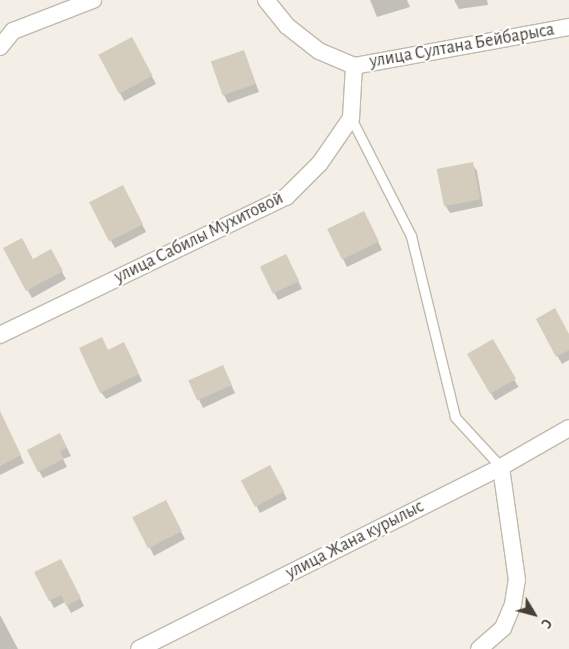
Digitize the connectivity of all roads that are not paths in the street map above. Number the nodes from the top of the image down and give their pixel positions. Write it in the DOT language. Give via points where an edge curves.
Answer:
graph roads {
  1 [pos="92,0"];
  2 [pos="266,0"];
  3 [pos="569,27"];
  4 [pos="0,47"];
  5 [pos="354,66"];
  6 [pos="351,118"];
  7 [pos="0,334"];
  8 [pos="569,428"];
  9 [pos="501,467"];
  10 [pos="139,649"];
  11 [pos="479,649"];
  1 -- 4 [label="street" via="13,32"];
  2 -- 5 [label="street" via="287,26 319,51"];
  3 -- 5 [label="street, улица Султана Бейбарыса"];
  5 -- 6 [label="street"];
  6 -- 7 [label="street, улица Сабилы Мухитовой" via="320,163 286,197"];
  6 -- 9 [label="lane" via="411,236 455,417"];
  8 -- 9 [label="street, улица Жана курылыс"];
  9 -- 10 [label="street, улица Жана курылыс"];
  9 -- 11 [label="street" via="516,580 513,604 503,628"];
}
